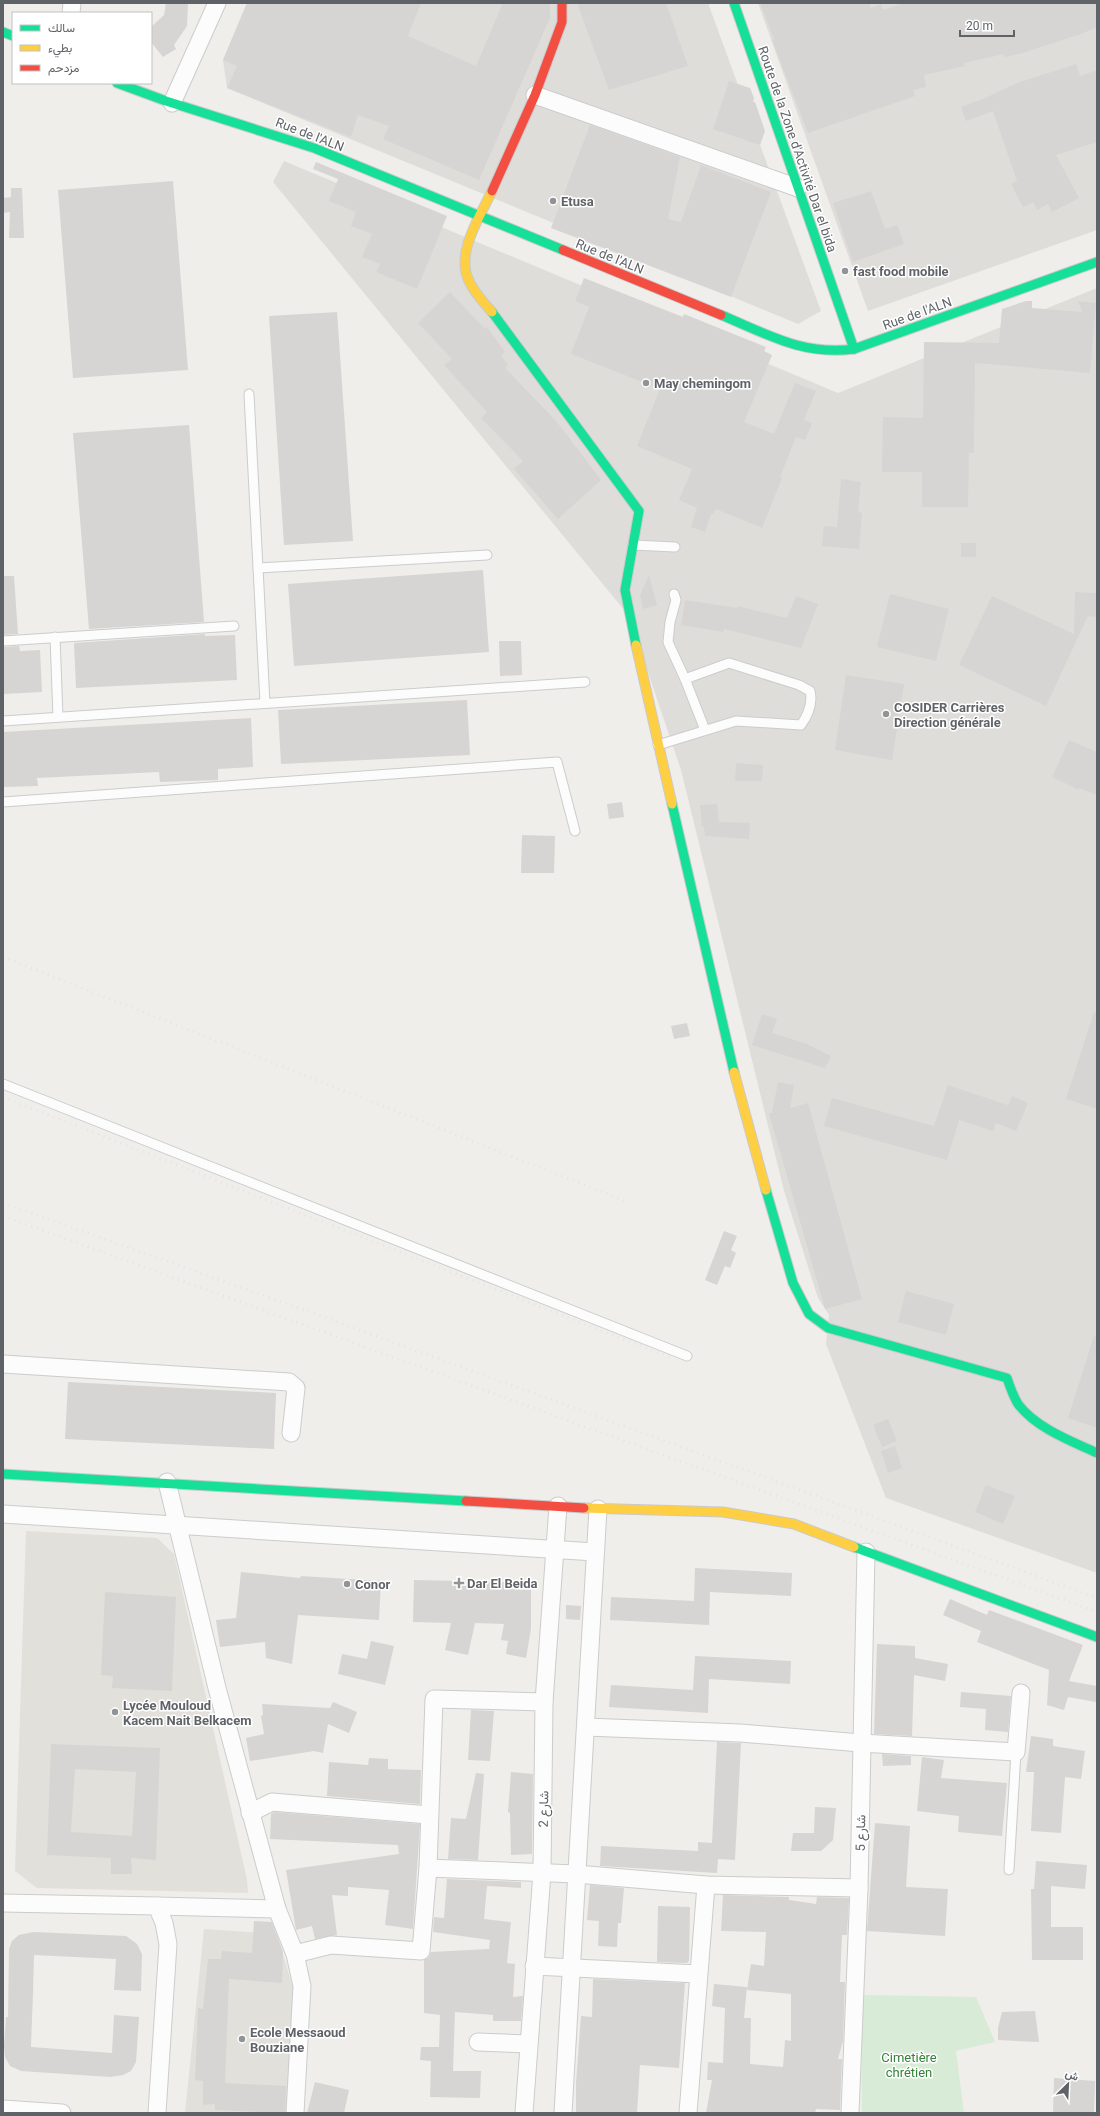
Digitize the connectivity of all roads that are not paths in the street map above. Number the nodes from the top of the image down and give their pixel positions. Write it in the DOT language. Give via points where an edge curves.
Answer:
graph roads {
  1 [pos="217,3"];
  2 [pos="562,3"];
  3 [pos="734,3"];
  4 [pos="120,84"];
  5 [pos="535,95"];
  6 [pos="172,103"];
  7 [pos="798,188"];
  8 [pos="481,217"];
  9 [pos="1097,262"];
  10 [pos="854,349"];
  11 [pos="249,394"];
  12 [pos="633,544"];
  13 [pos="675,547"];
  14 [pos="487,555"];
  15 [pos="258,568"];
  16 [pos="674,594"];
  17 [pos="234,626"];
  18 [pos="55,637"];
  19 [pos="3,641"];
  20 [pos="685,679"];
  21 [pos="585,682"];
  22 [pos="265,703"];
  23 [pos="58,717"];
  24 [pos="3,721"];
  25 [pos="705,730"];
  26 [pos="658,745"];
  27 [pos="3,802"];
  28 [pos="575,831"];
  29 [pos="3,1084"];
  30 [pos="687,1356"];
  31 [pos="3,1364"];
  32 [pos="291,1433"];
  33 [pos="1097,1453"];
  34 [pos="3,1474"];
  35 [pos="167,1482"];
  36 [pos="558,1506"];
  37 [pos="598,1509"];
  38 [pos="3,1514"];
  39 [pos="177,1526"];
  40 [pos="556,1550"];
  41 [pos="596,1552"];
  42 [pos="866,1552"];
  43 [pos="1097,1637"];
  44 [pos="1021,1693"];
  45 [pos="544,1702"];
  46 [pos="586,1727"];
  47 [pos="861,1743"];
  48 [pos="1016,1752"];
  49 [pos="250,1813"];
  50 [pos="429,1815"];
  51 [pos="428,1868"];
  52 [pos="1009,1870"];
  53 [pos="542,1874"];
  54 [pos="576,1874"];
  55 [pos="706,1885"];
  56 [pos="859,1888"];
  57 [pos="3,1903"];
  58 [pos="157,1906"];
  59 [pos="276,1909"];
  60 [pos="296,1954"];
  61 [pos="534,1966"];
  62 [pos="572,1969"];
  63 [pos="698,1974"];
  64 [pos="478,2042"];
  65 [pos="528,2044"];
  66 [pos="3,2109"];
  67 [pos="62,2113"];
  68 [pos="157,2113"];
  69 [pos="295,2113"];
  70 [pos="524,2113"];
  71 [pos="563,2113"];
  72 [pos="688,2113"];
  73 [pos="850,2113"];
  1 -- 6 [label="street"];
  2 -- 5 [label="street" via="562,22"];
  3 -- 7 [label="street, Route de la Zone d'Activité Dar el bida"];
  4 -- 6 [label="street, Rue de l'ALN"];
  5 -- 7 [label="street"];
  5 -- 8 [label="street"];
  6 -- 8 [label="street, Rue de l'ALN" via="293,140"];
  7 -- 10 [label="street, Route de la Zone d'Activité Dar el bida"];
  8 -- 10 [label="street, Rue de l'ALN" via="799,347 827,352"];
  8 -- 12 [label="street" via="467,246 464,264 469,282 639,511"];
  9 -- 10 [label="street, Rue de l'ALN"];
  11 -- 15 [label="lane"];
  12 -- 13 [label="lane"];
  12 -- 26 [label="street" via="625,590"];
  14 -- 15 [label="lane"];
  15 -- 22 [label="lane"];
  16 -- 20 [label="lane" via="676,600 668,642"];
  17 -- 18 [label="lane"];
  18 -- 19 [label="lane"];
  18 -- 23 [label="lane"];
  20 -- 25 [label="lane"];
  20 -- 25 [label="lane" via="729,663 799,685 810,691 810,707 801,725 736,721"];
  21 -- 22 [label="lane"];
  22 -- 23 [label="lane"];
  23 -- 24 [label="lane"];
  25 -- 26 [label="lane"];
  26 -- 33 [label="street" via="740,1097 793,1283 809,1314 828,1328 1006,1378 1021,1408 1040,1423"];
  27 -- 28 [label="lane" via="557,762"];
  29 -- 30 [label="lane"];
  31 -- 32 [label="street" via="289,1382 296,1388"];
  34 -- 35 [label="street"];
  35 -- 36 [label="street"];
  35 -- 39 [label="street"];
  36 -- 37 [label="street"];
  36 -- 40 [label="street, شارع 2"];
  37 -- 41 [label="street"];
  37 -- 42 [label="street" via="723,1512 794,1524"];
  38 -- 39 [label="street"];
  39 -- 40 [label="street"];
  39 -- 49 [label="street" via="216,1688"];
  40 -- 41 [label="street"];
  40 -- 45 [label="street, شارع 2"];
  41 -- 46 [label="street"];
  42 -- 43 [label="street"];
  42 -- 47 [label="street, شارع 5"];
  44 -- 48 [label="street"];
  45 -- 50 [label="street" via="434,1699"];
  45 -- 53 [label="street, شارع 2"];
  46 -- 47 [label="street" via="740,1733"];
  46 -- 54 [label="street"];
  47 -- 48 [label="street"];
  47 -- 56 [label="street, شارع 5"];
  48 -- 52 [label="lane"];
  49 -- 50 [label="street" via="272,1802"];
  49 -- 59 [label="street"];
  50 -- 51 [label="street"];
  51 -- 53 [label="street"];
  51 -- 60 [label="street" via="421,1951 331,1945"];
  53 -- 54 [label="street"];
  53 -- 61 [label="street, شارع 2"];
  54 -- 55 [label="street"];
  54 -- 62 [label="street"];
  55 -- 56 [label="street"];
  55 -- 63 [label="street"];
  56 -- 73 [label="street, شارع 5"];
  57 -- 58 [label="street"];
  58 -- 59 [label="street"];
  58 -- 68 [label="street" via="168,1944"];
  59 -- 60 [label="street"];
  60 -- 69 [label="street" via="302,1986"];
  61 -- 62 [label="street"];
  61 -- 65 [label="street, شارع 2"];
  62 -- 63 [label="street"];
  62 -- 71 [label="street"];
  63 -- 72 [label="street"];
  64 -- 65 [label="street"];
  65 -- 70 [label="street, شارع 2"];
  66 -- 67 [label="street"];
}
